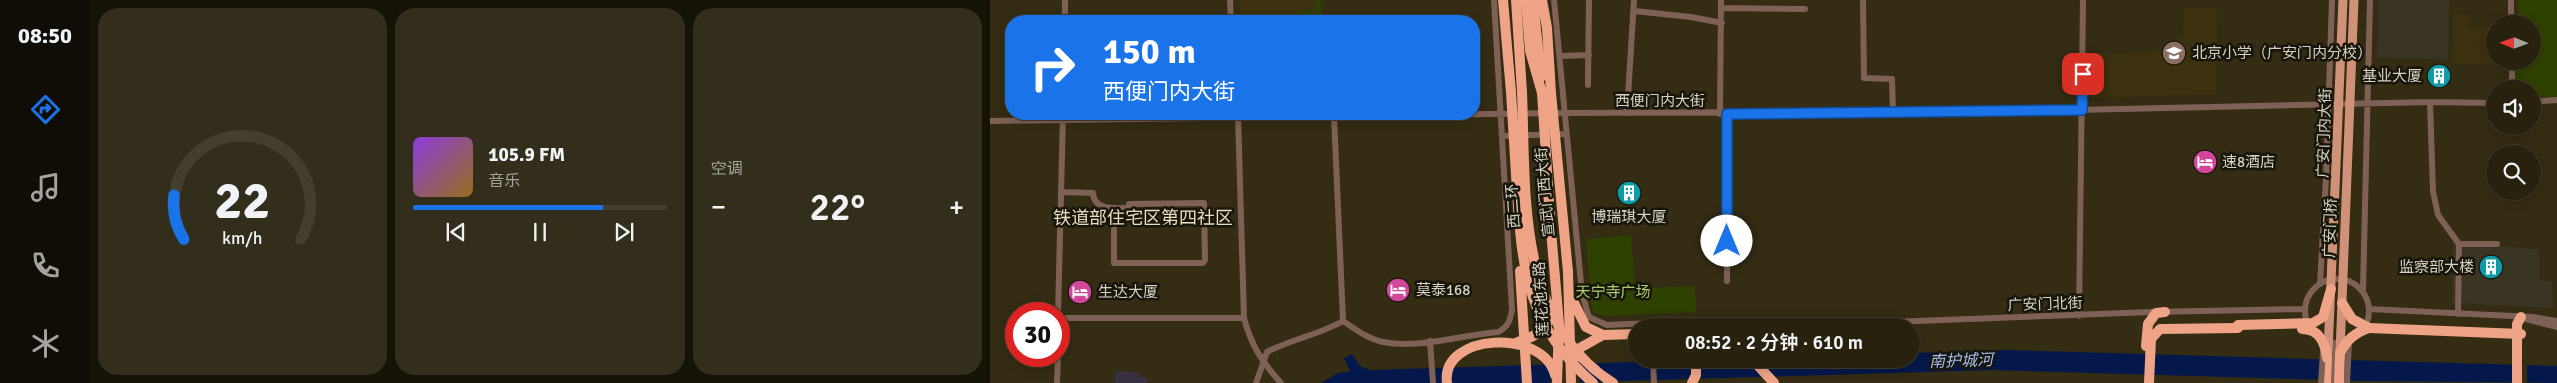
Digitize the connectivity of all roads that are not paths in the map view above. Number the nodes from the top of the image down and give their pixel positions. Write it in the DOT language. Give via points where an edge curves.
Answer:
graph roads {
  1 [pos="1065,0"];
  2 [pos="1230,0"];
  3 [pos="1494,0"];
  4 [pos="1503,0"];
  5 [pos="1516,0"];
  6 [pos="1526,0"];
  7 [pos="1533,0"];
  8 [pos="1542,0"];
  9 [pos="1554,0"];
  10 [pos="1589,0"];
  11 [pos="1634,0"];
  12 [pos="1721,0"];
  13 [pos="1863,0"];
  14 [pos="2083,0"];
  15 [pos="2332,0"];
  16 [pos="2343,0"];
  17 [pos="2354,0"];
  18 [pos="2370,0"];
  19 [pos="2511,0"];
  20 [pos="1721,8"];
  21 [pos="1805,9"];
  22 [pos="1634,12"];
  23 [pos="1065,15"];
  24 [pos="1231,15"];
  25 [pos="2511,15"];
  26 [pos="1722,23"];
  27 [pos="1589,55"];
  28 [pos="1560,56"];
  29 [pos="1588,85"];
  30 [pos="1542,93"];
  31 [pos="2557,100"];
  32 [pos="2541,101"];
  33 [pos="2430,102"];
  34 [pos="2486,103"];
  35 [pos="2327,104"];
  36 [pos="2367,104"];
  37 [pos="2082,110"];
  38 [pos="1893,112"];
  39 [pos="1564,113"];
  40 [pos="1627,113"];
  41 [pos="1480,114"];
  42 [pos="1501,114"];
  43 [pos="1724,114"];
  44 [pos="1027,120"];
  45 [pos="1064,120"];
  46 [pos="1238,120"];
  47 [pos="1334,120"];
  48 [pos="990,121"];
  49 [pos="1566,134"];
  50 [pos="1502,136"];
  51 [pos="2347,177"];
  52 [pos="1062,195"];
  53 [pos="1114,208"];
  54 [pos="1550,219"];
  55 [pos="2459,244"];
  56 [pos="2497,244"];
  57 [pos="1520,245"];
  58 [pos="1568,272"];
  59 [pos="1727,280"];
  60 [pos="2320,284"];
  61 [pos="2331,289"];
  62 [pos="2363,290"];
  63 [pos="1058,302"];
  64 [pos="2342,303"];
  65 [pos="2305,309"];
  66 [pos="2369,309"];
  67 [pos="2165,312"];
  68 [pos="2458,314"];
  69 [pos="2079,316"];
  70 [pos="1070,318"];
  71 [pos="1244,318"];
  72 [pos="2521,318"];
  73 [pos="1343,321"];
  74 [pos="1920,321"];
  75 [pos="2557,321"];
  76 [pos="1628,325"];
  77 [pos="2238,326"];
  78 [pos="2557,327"];
  79 [pos="2369,328"];
  80 [pos="2504,333"];
  81 [pos="1628,334"];
  82 [pos="2519,334"];
  83 [pos="1603,335"];
  84 [pos="2148,338"];
  85 [pos="1430,341"];
  86 [pos="2323,341"];
  87 [pos="2349,341"];
  88 [pos="1529,342"];
  89 [pos="2338,348"];
  90 [pos="2519,349"];
  91 [pos="2327,358"];
  92 [pos="1262,362"];
  93 [pos="1058,367"];
  94 [pos="1653,368"];
  95 [pos="1696,368"];
  96 [pos="1760,368"];
  97 [pos="1571,382"];
  98 [pos="1057,383"];
  99 [pos="1256,383"];
  100 [pos="1281,383"];
  101 [pos="1433,383"];
  102 [pos="1447,383"];
  103 [pos="1527,383"];
  104 [pos="1556,383"];
  105 [pos="1593,383"];
  106 [pos="1613,383"];
  107 [pos="1654,383"];
  108 [pos="1692,383"];
  109 [pos="1774,383"];
  110 [pos="2144,383"];
  111 [pos="2149,383"];
  112 [pos="2321,383"];
  113 [pos="2326,383"];
  114 [pos="2333,383"];
  115 [pos="2339,383"];
  116 [pos="2347,383"];
  117 [pos="2517,383"];
  118 [pos="2522,383"];
  1 -- 23 [label="street"];
  2 -- 24 [label="street"];
  3 -- 42 [label="street"];
  4 -- 57 [label="highway, 西二环, bridge"];
  5 -- 106 [label="highway, 西二环, bridge" via="1527,212 1536,272 1557,322 1586,360"];
  6 -- 30 [label="highway" via="1530,51"];
  7 -- 30 [label="highway"];
  8 -- 58 [label="highway, 宣武门西大街, bridge"];
  9 -- 28 [label="street, 宣武门西大街"];
  10 -- 27 [label="street"];
  11 -- 22 [label="street"];
  12 -- 20 [label="street"];
  13 -- 38 [label="street" via="1864,78 1892,79"];
  14 -- 37 [label="street"];
  15 -- 35 [label="street, 广安门内大街"];
  16 -- 61 [label="main road, 广安门内大街, bridge"];
  17 -- 51 [label="main road, 广安门内大街, bridge"];
  18 -- 36 [label="street"];
  19 -- 25 [label="street"];
  20 -- 21 [label="street"];
  20 -- 26 [label="street"];
  22 -- 26 [label="street"];
  22 -- 40 [label="street"];
  26 -- 43 [label="street"];
  27 -- 28 [label="street"];
  27 -- 29 [label="street"];
  28 -- 39 [label="street, 宣武门西大街"];
  30 -- 54 [label="highway, 莲花池东路, bridge"];
  31 -- 32 [label="street"];
  33 -- 34 [label="street, 西便门内大街"];
  33 -- 36 [label="street, 西便门内大街"];
  33 -- 55 [label="street" via="2433,192 2438,215"];
  35 -- 36 [label="street, 西便门内大街"];
  35 -- 37 [label="street, 西便门内大街"];
  35 -- 60 [label="street, 广安门内大街"];
  36 -- 62 [label="street"];
  37 -- 38 [label="street, 西便门内大街"];
  37 -- 69 [label="street"];
  38 -- 43 [label="street, 西便门内大街"];
  39 -- 40 [label="street, 西便门内大街"];
  39 -- 42 [label="street, 西便门内大街"];
  39 -- 49 [label="street, 宣武门西大街"];
  40 -- 43 [label="street, 西便门内大街"];
  41 -- 42 [label="street, 西便门内大街"];
  42 -- 50 [label="street, 莲花池东路"];
  43 -- 59 [label="street"];
  44 -- 48 [label="street, 西便门内大街"];
  45 -- 52 [label="street"];
  46 -- 71 [label="street"];
  47 -- 73 [label="street"];
  49 -- 50 [label="street"];
  49 -- 76 [label="street, 宣武门西大街" via="1582,294 1589,317 1607,325"];
  50 -- 85 [label="street, 莲花池东路" via="1510,320 1498,332"];
  51 -- 64 [label="main road, 广安门桥, bridge"];
  52 -- 53 [label="street" via="1093,193 1093,199 1099,205"];
  52 -- 63 [label="street"];
  53 -- 53 [label="street" via="1204,203 1205,260 1203,263 1114,263"];
  54 -- 88 [label="highway, bridge" via="1552,306 1548,326"];
  54 -- 104 [label="highway, 莲花池东路, bridge" via="1559,324"];
  55 -- 56 [label="street"];
  55 -- 68 [label="street"];
  57 -- 103 [label="highway, bridge"];
  57 -- 105 [label="highway, 西二环, bridge" via="1529,290 1544,324 1573,364"];
  58 -- 83 [label="highway" via="1574,306 1580,319 1586,327"];
  58 -- 97 [label="highway, 宣武门西大街, bridge"];
  60 -- 62 [label="street, 广安门桥" via="2340,279"];
  60 -- 65 [label="street" via="2307,299"];
  61 -- 77 [label="highway, bridge" via="2323,317 2314,324"];
  61 -- 91 [label="main road, 广安门内大街, bridge"];
  62 -- 66 [label="street"];
  64 -- 79 [label="highway, bridge" via="2352,318"];
  64 -- 89 [label="main road, 广安门桥, bridge"];
  65 -- 67 [label="street, 广安门北街"];
  65 -- 86 [label="street" via="2307,324"];
  66 -- 68 [label="street"];
  66 -- 87 [label="street" via="2360,334"];
  67 -- 69 [label="street, 广安门北街"];
  67 -- 84 [label="highway" via="2156,313 2152,318"];
  68 -- 72 [label="street"];
  69 -- 74 [label="street, 广安门北街"];
  70 -- 71 [label="street"];
  71 -- 92 [label="street"];
  72 -- 75 [label="street" via="2533,316"];
  72 -- 78 [label="street"];
  72 -- 82 [label="highway"];
  73 -- 85 [label="street, 莲花池东路" via="1382,342"];
  73 -- 92 [label="street" via="1327,330 1276,347 1267,352"];
  77 -- 84 [label="highway" via="2167,328"];
  77 -- 91 [label="highway, bridge" via="2312,330 2320,336"];
  79 -- 80 [label="highway"];
  79 -- 89 [label="highway, bridge" via="2357,332"];
  80 -- 82 [label="highway"];
  80 -- 90 [label="highway" via="2512,337"];
  81 -- 83 [label="highway"];
  82 -- 90 [label="highway"];
  83 -- 97 [label="highway, bridge" via="1578,349"];
  84 -- 110 [label="highway"];
  84 -- 111 [label="highway"];
  85 -- 101 [label="street"];
  86 -- 89 [label="street"];
  86 -- 112 [label="street, bridge"];
  87 -- 89 [label="street"];
  87 -- 116 [label="street"];
  88 -- 102 [label="highway" via="1474,346 1460,353 1450,364"];
  88 -- 104 [label="highway" via="1549,360"];
  89 -- 114 [label="street, 广安门桥"];
  89 -- 115 [label="highway, 广安门桥"];
  90 -- 117 [label="highway"];
  90 -- 118 [label="highway"];
  91 -- 113 [label="highway"];
  92 -- 99 [label="street"];
  92 -- 100 [label="street"];
  93 -- 98 [label="street"];
  94 -- 107 [label="street"];
  95 -- 108 [label="highway"];
  96 -- 109 [label="highway"];
}
